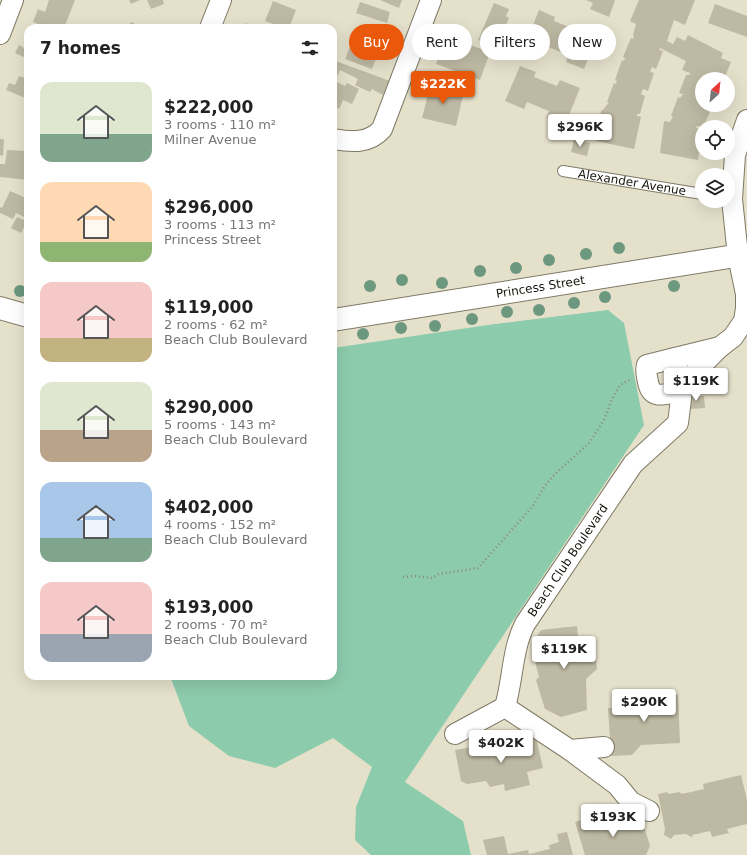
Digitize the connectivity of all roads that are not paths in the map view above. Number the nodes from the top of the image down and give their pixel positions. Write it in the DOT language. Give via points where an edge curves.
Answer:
graph roads {
  1 [pos="13,0"];
  2 [pos="221,0"];
  3 [pos="432,0"];
  4 [pos="212,24"];
  5 [pos="0,34"];
  6 [pos="747,120"];
  7 [pos="337,139"];
  8 [pos="734,168"];
  9 [pos="563,170"];
  10 [pos="695,193"];
  11 [pos="732,208"];
  12 [pos="743,255"];
  13 [pos="0,308"];
  14 [pos="24,315"];
  15 [pos="337,319"];
  16 [pos="720,347"];
  17 [pos="675,358"];
  18 [pos="682,391"];
  19 [pos="506,707"];
  20 [pos="455,734"];
  21 [pos="604,746"];
  22 [pos="570,750"];
  23 [pos="649,811"];
  1 -- 5 [label="street"];
  2 -- 4 [label="street"];
  3 -- 7 [label="street" via="378,134 369,139 356,141"];
  6 -- 8 [label="street" via="735,155"];
  9 -- 10 [label="lane, Alexander Avenue"];
  11 -- 12 [label="street"];
  12 -- 15 [label="street, Princess Street"];
  12 -- 16 [label="street, Beach Club Boulevard" via="746,294 744,321 734,337"];
  13 -- 14 [label="street"];
  16 -- 17 [label="street, Beach Club Boulevard"];
  16 -- 18 [label="street, Beach Club Boulevard" via="696,371"];
  17 -- 18 [label="street"];
  17 -- 18 [label="street, Beach Club Boulevard" via="649,364 646,371 650,391 659,395"];
  18 -- 19 [label="street, Beach Club Boulevard" via="678,423 633,464 525,624 518,639"];
  19 -- 20 [label="street"];
  19 -- 22 [label="street"];
  21 -- 22 [label="street"];
  22 -- 23 [label="street" via="617,785 631,802"];
}
